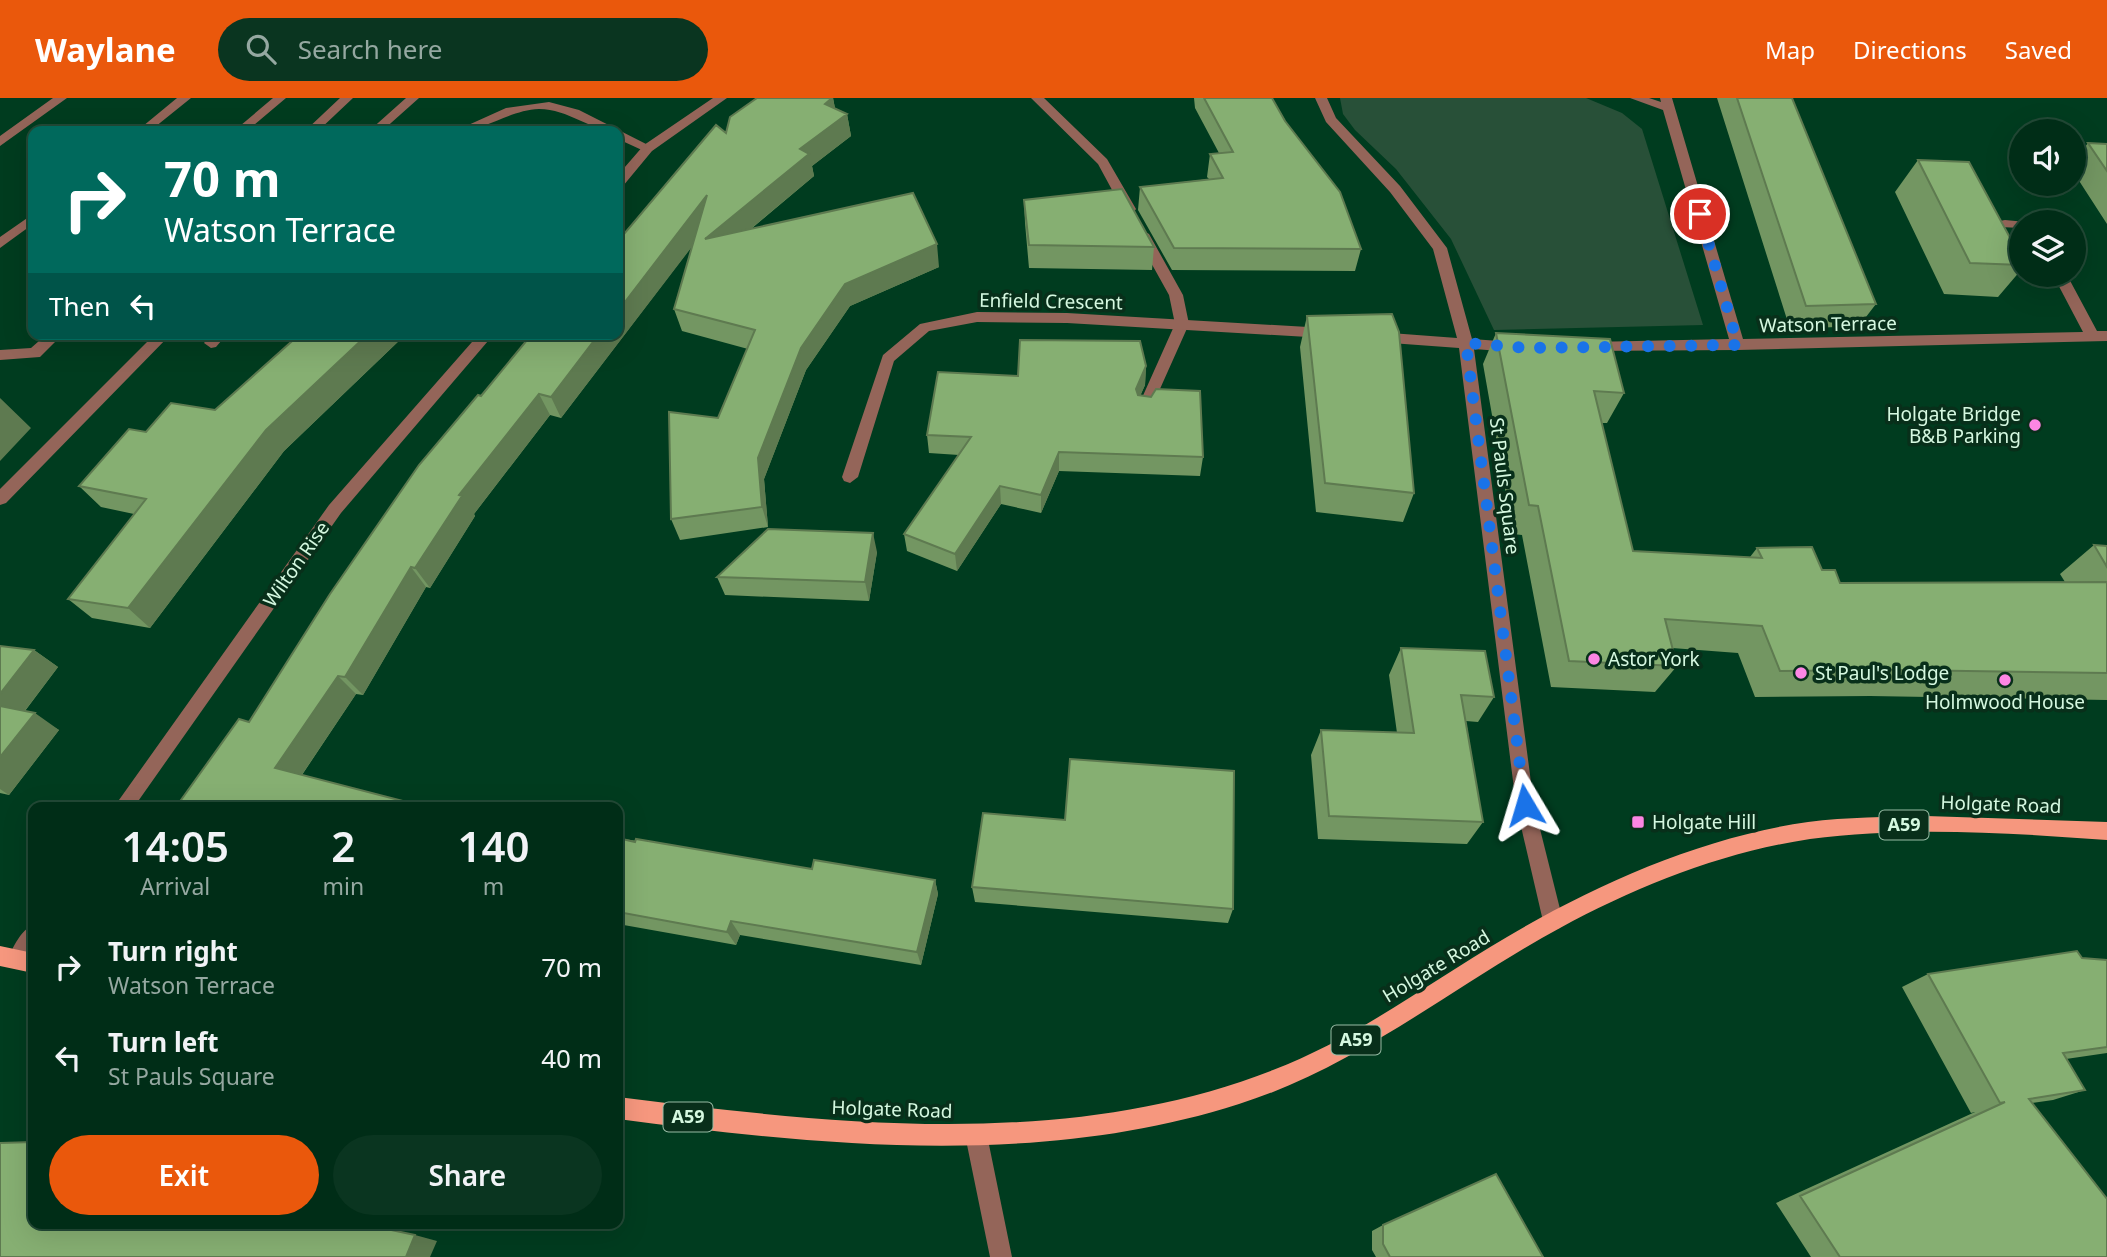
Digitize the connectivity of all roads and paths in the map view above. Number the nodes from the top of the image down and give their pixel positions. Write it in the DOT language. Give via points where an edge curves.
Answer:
graph roads {
  1 [pos="61,98"];
  2 [pos="185,98"];
  3 [pos="279,98"];
  4 [pos="347,98"];
  5 [pos="413,98"];
  6 [pos="721,98"];
  7 [pos="1037,98"];
  8 [pos="1321,98"];
  9 [pos="1636,98"];
  10 [pos="1667,103"];
  11 [pos="149,126"];
  12 [pos="246,126"];
  13 [pos="316,126"];
  14 [pos="381,126"];
  15 [pos="471,126"];
  16 [pos="602,126"];
  17 [pos="623,136"];
  18 [pos="0,142"];
  19 [pos="648,148"];
  20 [pos="623,177"];
  21 [pos="28,222"];
  22 [pos="0,244"];
  23 [pos="2068,287"];
  24 [pos="1182,324"];
  25 [pos="2100,337"];
  26 [pos="50,340"];
  27 [pos="158,340"];
  28 [pos="482,340"];
  29 [pos="1466,343"];
  30 [pos="1738,345"];
  31 [pos="1529,348"];
  32 [pos="1571,348"];
  33 [pos="0,355"];
  34 [pos="1144,409"];
  35 [pos="850,477"];
  36 [pos="0,499"];
  37 [pos="127,802"];
  38 [pos="2107,831"];
  39 [pos="1553,921"];
  40 [pos="28,944"];
  41 [pos="17,960"];
  42 [pos="623,1109"];
  43 [pos="976,1135"];
  44 [pos="1001,1257"];
  1 -- 18 [label="street"];
  2 -- 11 [label="street"];
  3 -- 12 [label="street"];
  4 -- 13 [label="street"];
  5 -- 14 [label="street"];
  6 -- 19 [label="street"];
  7 -- 24 [label="street" via="1103,162 1176,295"];
  8 -- 29 [label="street, St Pauls Square" via="1330,119 1395,189 1440,248"];
  9 -- 10 [label="street"];
  10 -- 30 [label="street"];
  15 -- 16 [label="street" via="496,114 533,106 562,107"];
  17 -- 19 [label="street"];
  19 -- 20 [label="street"];
  21 -- 22 [label="street"];
  23 -- 25 [label="street"];
  24 -- 29 [label="street, Enfield Crescent"];
  24 -- 34 [label="street"];
  24 -- 35 [label="street, Enfield Crescent" via="977,317 925,327 888,359"];
  25 -- 30 [label="street, Watson Terrace"];
  26 -- 33 [label="street" via="35,354"];
  27 -- 36 [label="street"];
  28 -- 37 [label="street, Wilton Rise" via="335,509"];
  29 -- 31 [label="street"];
  29 -- 39 [label="street, St Pauls Square" via="1525,805"];
  30 -- 32 [label="street, Watson Terrace"];
  38 -- 39 [label="main road, Holgate Road / A59" via="1913,824 1804,831 1705,856"];
  39 -- 43 [label="main road, Holgate Road / A59" via="1330,1056 1242,1093 1150,1118"];
  40 -- 41 [label="street"];
  42 -- 43 [label="main road, Holgate Road / A59" via="758,1126"];
  43 -- 44 [label="street"];
}
